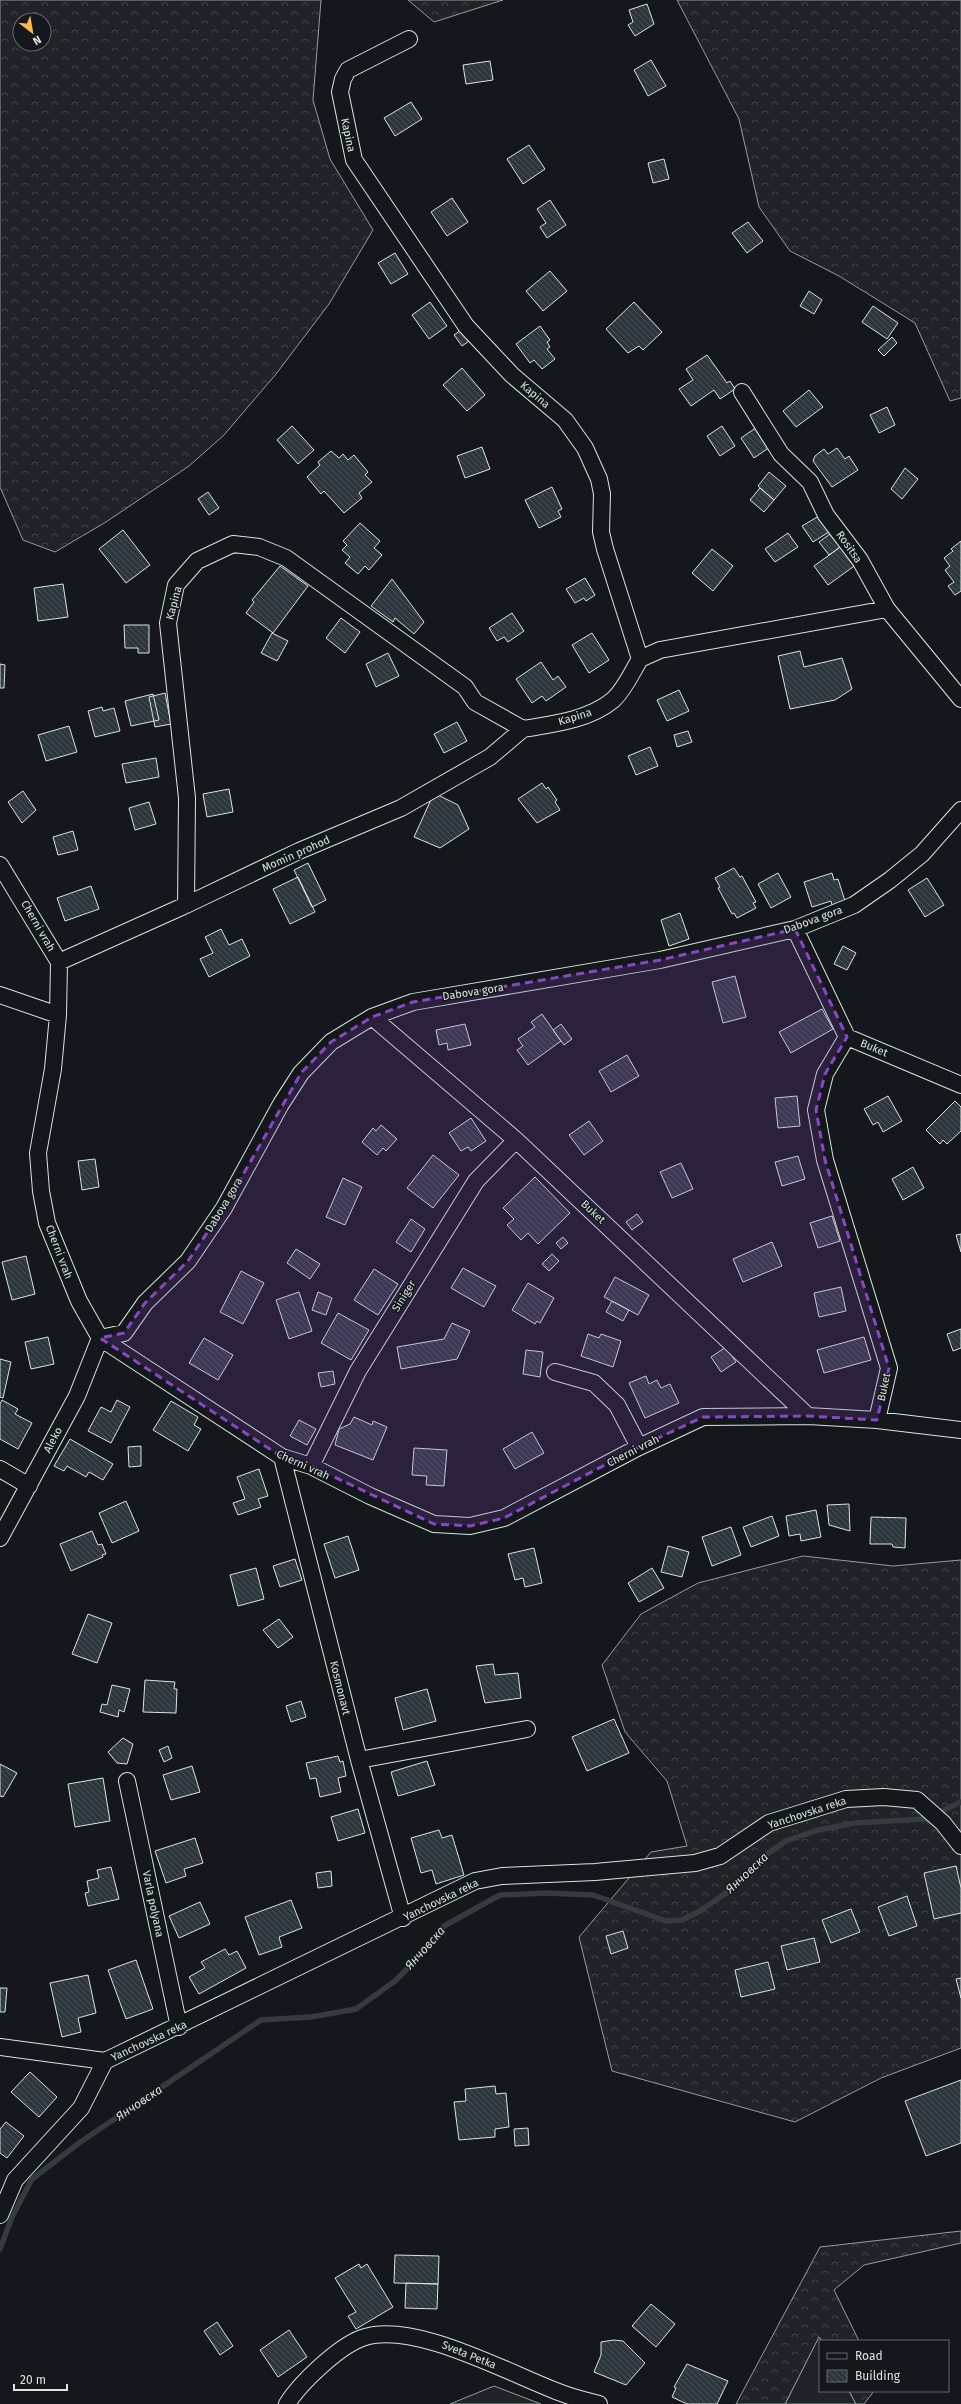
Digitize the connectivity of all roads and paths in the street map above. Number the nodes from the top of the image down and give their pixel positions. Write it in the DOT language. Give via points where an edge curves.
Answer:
graph roads {
  1 [pos="409,39"];
  2 [pos="742,392"];
  3 [pos="887,608"];
  4 [pos="640,659"];
  5 [pos="961,699"];
  6 [pos="523,729"];
  7 [pos="961,810"];
  8 [pos="0,865"];
  9 [pos="186,905"];
  10 [pos="795,929"];
  11 [pos="59,962"];
  12 [pos="0,995"];
  13 [pos="58,1015"];
  14 [pos="372,1018"];
  15 [pos="847,1037"];
  16 [pos="961,1085"];
  17 [pos="516,1140"];
  18 [pos="100,1338"];
  19 [pos="555,1372"];
  20 [pos="808,1416"];
  21 [pos="877,1420"];
  22 [pos="961,1430"];
  23 [pos="639,1447"];
  24 [pos="282,1457"];
  25 [pos="311,1466"];
  26 [pos="0,1469"];
  27 [pos="29,1486"];
  28 [pos="0,1538"];
  29 [pos="527,1729"];
  30 [pos="359,1760"];
  31 [pos="127,1781"];
  32 [pos="961,1846"];
  33 [pos="403,1918"];
  34 [pos="179,2027"];
  35 [pos="0,2047"];
  36 [pos="105,2061"];
  37 [pos="0,2215"];
  38 [pos="286,2404"];
  39 [pos="599,2404"];
  1 -- 4 [label="street, Kapina" via="348,70 343,79 340,92 354,160 466,326 512,375 565,420 585,448 599,479 602,494 602,532 605,549"];
  2 -- 3 [label="street, Rositsa" via="781,454 810,482 826,515 860,560"];
  3 -- 4 [label="street" via="660,650"];
  3 -- 5 [label="street, Rositsa"];
  4 -- 6 [label="street, Kapina" via="613,699 595,711 576,718"];
  6 -- 9 [label="street, Momin prohod" via="490,756 400,808 299,851"];
  6 -- 9 [label="street, Kapina" via="475,702 465,687 286,558 259,547 233,544 197,561 176,585 168,623 187,798"];
  7 -- 10 [label="street, Dabova gora" via="922,854 890,880 854,904"];
  8 -- 11 [label="street, Cherni vrah"];
  9 -- 11 [label="street, Momin prohod"];
  10 -- 14 [label="street, Dabova gora" via="660,960 413,1002"];
  10 -- 15 [label="street"];
  11 -- 13 [label="street, Cherni vrah"];
  12 -- 13 [label="street"];
  13 -- 18 [label="street, Cherni vrah" via="53,1069 38,1153 41,1190 47,1223 59,1256 79,1301"];
  14 -- 17 [label="street, Buket"];
  14 -- 18 [label="street, Dabova gora" via="331,1042 301,1073 281,1104 224,1208 188,1262 145,1303 124,1333"];
  15 -- 16 [label="street, Buket"];
  15 -- 21 [label="street, Buket" via="825,1074 816,1110 826,1160 889,1368"];
  17 -- 20 [label="street, Buket"];
  17 -- 25 [label="street, Siniger" via="476,1180 358,1371"];
  18 -- 24 [label="street, Cherni vrah"];
  18 -- 27 [label="street, Aleko" via="77,1396"];
  19 -- 23 [label="street" via="594,1383 617,1405"];
  20 -- 21 [label="street, Cherni vrah"];
  20 -- 23 [label="street, Cherni vrah" via="703,1417"];
  21 -- 22 [label="street, Cherni vrah"];
  23 -- 25 [label="street, Cherni vrah" via="504,1518 470,1526 434,1524"];
  24 -- 25 [label="street, Cherni vrah"];
  24 -- 30 [label="street, Kosmonavt"];
  26 -- 27 [label="street"];
  27 -- 28 [label="street, Aleko"];
  29 -- 30 [label="street"];
  30 -- 33 [label="street, Kosmonavt"];
  31 -- 34 [label="street, Varla polyana"];
  32 -- 33 [label="street, Yanchovska reka" via="943,1823 917,1800 884,1797 846,1799 770,1823 720,1856 695,1863 595,1872 502,1876 475,1881"];
  33 -- 34 [label="street, Yanchovska reka"];
  34 -- 36 [label="street, Yanchovska reka"];
  35 -- 36 [label="street"];
  36 -- 37 [label="street, Yanchovska reka" via="81,2108 16,2180"];
  38 -- 39 [label="street, Sveta Petka" via="308,2378 335,2355 362,2338 393,2334 440,2343 564,2394"];
}
